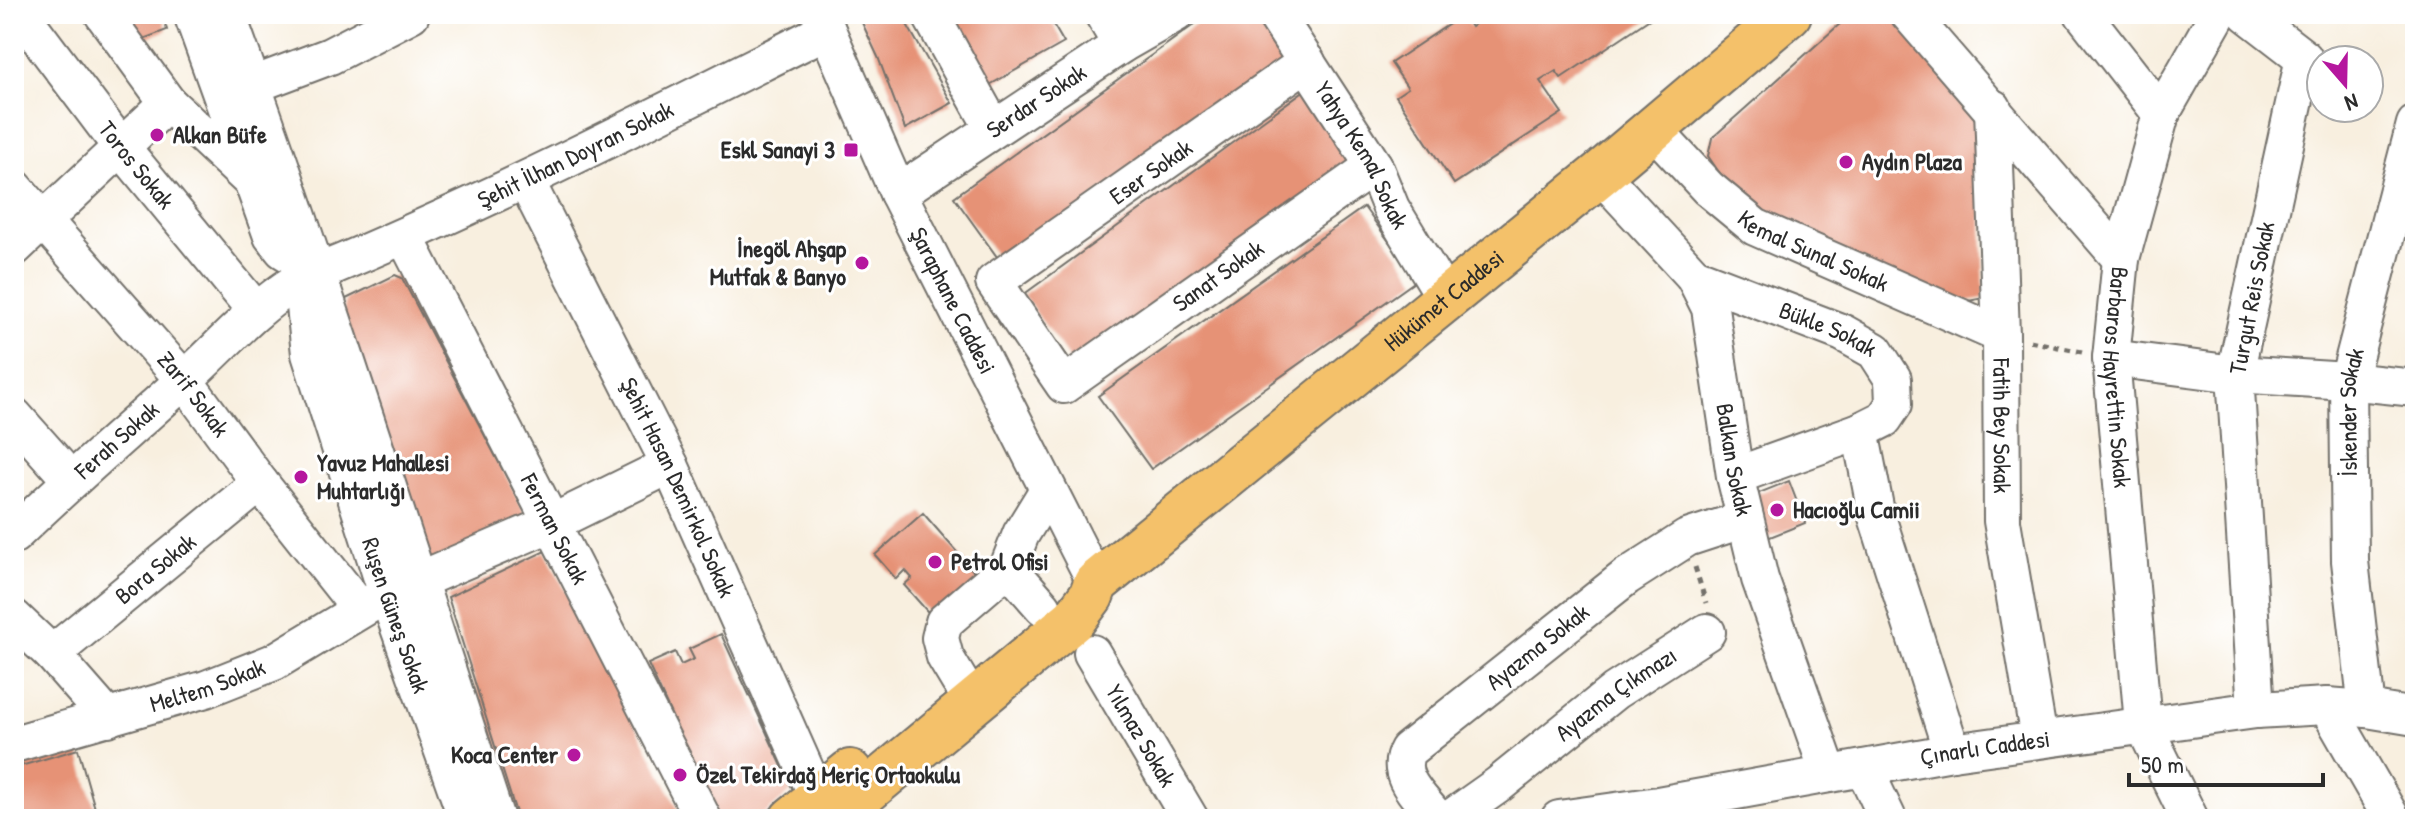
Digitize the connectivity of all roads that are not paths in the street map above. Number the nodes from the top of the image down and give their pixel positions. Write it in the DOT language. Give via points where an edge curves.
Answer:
graph roads {
  1 [pos="21,14"];
  2 [pos="103,14"];
  3 [pos="192,14"];
  4 [pos="227,14"];
  5 [pos="930,14"];
  6 [pos="1103,14"];
  7 [pos="1175,14"];
  8 [pos="1275,14"];
  9 [pos="1789,14"];
  10 [pos="1909,14"];
  11 [pos="2083,14"];
  12 [pos="2218,14"];
  13 [pos="2247,14"];
  14 [pos="405,15"];
  15 [pos="824,22"];
  16 [pos="1121,45"];
  17 [pos="1307,62"];
  18 [pos="253,85"];
  19 [pos="168,103"];
  20 [pos="1993,108"];
  21 [pos="2161,114"];
  22 [pos="2415,124"];
  23 [pos="993,128"];
  24 [pos="1652,128"];
  25 [pos="121,147"];
  26 [pos="1374,166"];
  27 [pos="1600,174"];
  28 [pos="251,181"];
  29 [pos="526,181"];
  30 [pos="14,187"];
  31 [pos="898,193"];
  32 [pos="42,220"];
  33 [pos="405,237"];
  34 [pos="14,248"];
  35 [pos="2121,259"];
  36 [pos="1694,276"];
  37 [pos="306,278"];
  38 [pos="1446,299"];
  39 [pos="256,311"];
  40 [pos="2001,335"];
  41 [pos="2111,358"];
  42 [pos="2235,374"];
  43 [pos="184,380"];
  44 [pos="2348,381"];
  45 [pos="1064,385"];
  46 [pos="2415,388"];
  47 [pos="14,416"];
  48 [pos="1860,431"];
  49 [pos="670,465"];
  50 [pos="1735,476"];
  51 [pos="71,480"];
  52 [pos="260,483"];
  53 [pos="1048,490"];
  54 [pos="1745,519"];
  55 [pos="552,523"];
  56 [pos="14,535"];
  57 [pos="1008,567"];
  58 [pos="1096,583"];
  59 [pos="389,595"];
  60 [pos="1043,607"];
  61 [pos="14,618"];
  62 [pos="1707,632"];
  63 [pos="1092,653"];
  64 [pos="52,654"];
  65 [pos="967,692"];
  66 [pos="2327,706"];
  67 [pos="2367,709"];
  68 [pos="2256,710"];
  69 [pos="2415,717"];
  70 [pos="108,718"];
  71 [pos="2143,724"];
  72 [pos="2039,739"];
  73 [pos="14,744"];
  74 [pos="1952,752"];
  75 [pos="1864,768"];
  76 [pos="1829,774"];
  77 [pos="815,812"];
  78 [pos="467,819"];
  79 [pos="496,819"];
  80 [pos="703,819"];
  81 [pos="1190,819"];
  82 [pos="1437,819"];
  83 [pos="1450,819"];
  84 [pos="1559,819"];
  85 [pos="1888,819"];
  86 [pos="2190,819"];
  87 [pos="2392,819"];
  1 -- 25 [label="street, Toros Sokak"];
  2 -- 19 [label="street"];
  3 -- 28 [label="street"];
  4 -- 18 [label="street"];
  5 -- 23 [label="street"];
  6 -- 16 [label="street"];
  7 -- 16 [label="street, Serdar Sokak"];
  8 -- 17 [label="street, Yahya Kemal Sokak"];
  9 -- 24 [label="main road, Hükümet Caddesi"];
  10 -- 20 [label="street, Barbaros Hayrettin Sokak"];
  11 -- 21 [label="street"];
  12 -- 21 [label="street"];
  13 -- 42 [label="street, Turgut Reis Sokak" via="2304,58"];
  14 -- 18 [label="street" via="330,56"];
  15 -- 29 [label="street, Şehit İlhan Doyran Sokak"];
  15 -- 31 [label="street, Şaraphane Caddesi"];
  16 -- 23 [label="street, Serdar Sokak"];
  17 -- 26 [label="street, Yahya Kemal Sokak"];
  17 -- 45 [label="street, Eser Sokak" via="994,282"];
  18 -- 37 [label="street"];
  19 -- 25 [label="street"];
  19 -- 28 [label="street"];
  20 -- 35 [label="street, Barbaros Hayrettin Sokak"];
  20 -- 40 [label="street, Fatih Bey Sokak"];
  21 -- 35 [label="street"];
  22 -- 44 [label="street, İskender Sokak"];
  23 -- 31 [label="street, Serdar Sokak"];
  24 -- 27 [label="main road, Hükümet Caddesi"];
  24 -- 40 [label="street, Kemal Sunal Sokak" via="1708,188 1755,227"];
  25 -- 32 [label="street"];
  25 -- 39 [label="street, Toros Sokak"];
  26 -- 38 [label="street, Yahya Kemal Sokak" via="1391,208"];
  26 -- 45 [label="street, Sanat Sokak"];
  27 -- 36 [label="street, Balkan Sokak"];
  27 -- 38 [label="main road, Hükümet Caddesi"];
  28 -- 37 [label="street" via="272,236"];
  29 -- 33 [label="street, Şehit İlhan Doyran Sokak"];
  29 -- 49 [label="street, Şehit Hasan Demirkol Sokak"];
  30 -- 32 [label="street, Zarif Sokak"];
  31 -- 53 [label="street, Şaraphane Caddesi"];
  32 -- 34 [label="street"];
  32 -- 43 [label="street, Zarif Sokak"];
  33 -- 37 [label="street, Şehit İlhan Doyran Sokak"];
  33 -- 55 [label="street, Ferman Sokak"];
  35 -- 41 [label="street, Barbaros Hayrettin Sokak"];
  36 -- 48 [label="street, Bükle Sokak" via="1843,333 1875,351 1893,379 1894,404 1884,419"];
  36 -- 50 [label="street, Balkan Sokak" via="1710,308"];
  37 -- 39 [label="street, Ferah Sokak"];
  37 -- 59 [label="street, Ruşen Güneş Sokak" via="310,354"];
  38 -- 58 [label="main road, Hükümet Caddesi"];
  39 -- 43 [label="street, Ferah Sokak"];
  40 -- 72 [label="street, Fatih Bey Sokak" via="2002,521"];
  41 -- 42 [label="street"];
  41 -- 71 [label="street, Barbaros Hayrettin Sokak"];
  42 -- 44 [label="street"];
  42 -- 68 [label="street, Turgut Reis Sokak"];
  43 -- 51 [label="street, Ferah Sokak"];
  43 -- 52 [label="street, Zarif Sokak"];
  44 -- 46 [label="street"];
  44 -- 67 [label="street, İskender Sokak" via="2350,561"];
  47 -- 51 [label="street"];
  48 -- 50 [label="street, Bükle Sokak"];
  48 -- 74 [label="street" via="1877,517"];
  49 -- 55 [label="street, Meltem Sokak"];
  49 -- 77 [label="street, Şehit Hasan Demirkol Sokak"];
  50 -- 54 [label="street, Balkan Sokak"];
  51 -- 56 [label="street, Ferah Sokak"];
  52 -- 59 [label="street, Zarif Sokak"];
  52 -- 64 [label="street, Bora Sokak"];
  53 -- 57 [label="street"];
  53 -- 58 [label="street, Şaraphane Caddesi"];
  54 -- 76 [label="street, Balkan Sokak" via="1760,579"];
  54 -- 82 [label="street, Ayazma Sokak" via="1687,538 1626,577 1408,750 1402,771"];
  55 -- 59 [label="street, Meltem Sokak"];
  55 -- 80 [label="street, Ferman Sokak"];
  57 -- 60 [label="street"];
  57 -- 65 [label="street" via="944,622 940,638 945,657"];
  58 -- 60 [label="main road, Hükümet Caddesi" via="1070,588"];
  58 -- 65 [label="main road, Hükümet Caddesi" via="1074,619"];
  59 -- 70 [label="street, Meltem Sokak" via="274,662"];
  59 -- 78 [label="street, Ruşen Güneş Sokak"];
  59 -- 79 [label="street, Ruşen Güneş Sokak"];
  60 -- 65 [label="main road, Hükümet Caddesi"];
  61 -- 64 [label="street"];
  62 -- 83 [label="street, Ayazma Çıkmazı" via="1615,691"];
  63 -- 81 [label="street, Yılmaz Sokak"];
  64 -- 70 [label="street"];
  65 -- 77 [label="main road, Hükümet Caddesi"];
  66 -- 67 [label="street, Çınarlı Caddesi"];
  66 -- 68 [label="street, Çınarlı Caddesi"];
  66 -- 87 [label="street"];
  67 -- 69 [label="street, Çınarlı Caddesi"];
  68 -- 71 [label="street, Çınarlı Caddesi"];
  70 -- 73 [label="street, Meltem Sokak"];
  71 -- 72 [label="street, Çınarlı Caddesi"];
  71 -- 86 [label="street"];
  72 -- 74 [label="street, Çınarlı Caddesi"];
  74 -- 75 [label="street, Çınarlı Caddesi"];
  75 -- 76 [label="street, Çınarlı Caddesi"];
  75 -- 85 [label="street"];
  76 -- 84 [label="street, Çınarlı Caddesi"];
}
